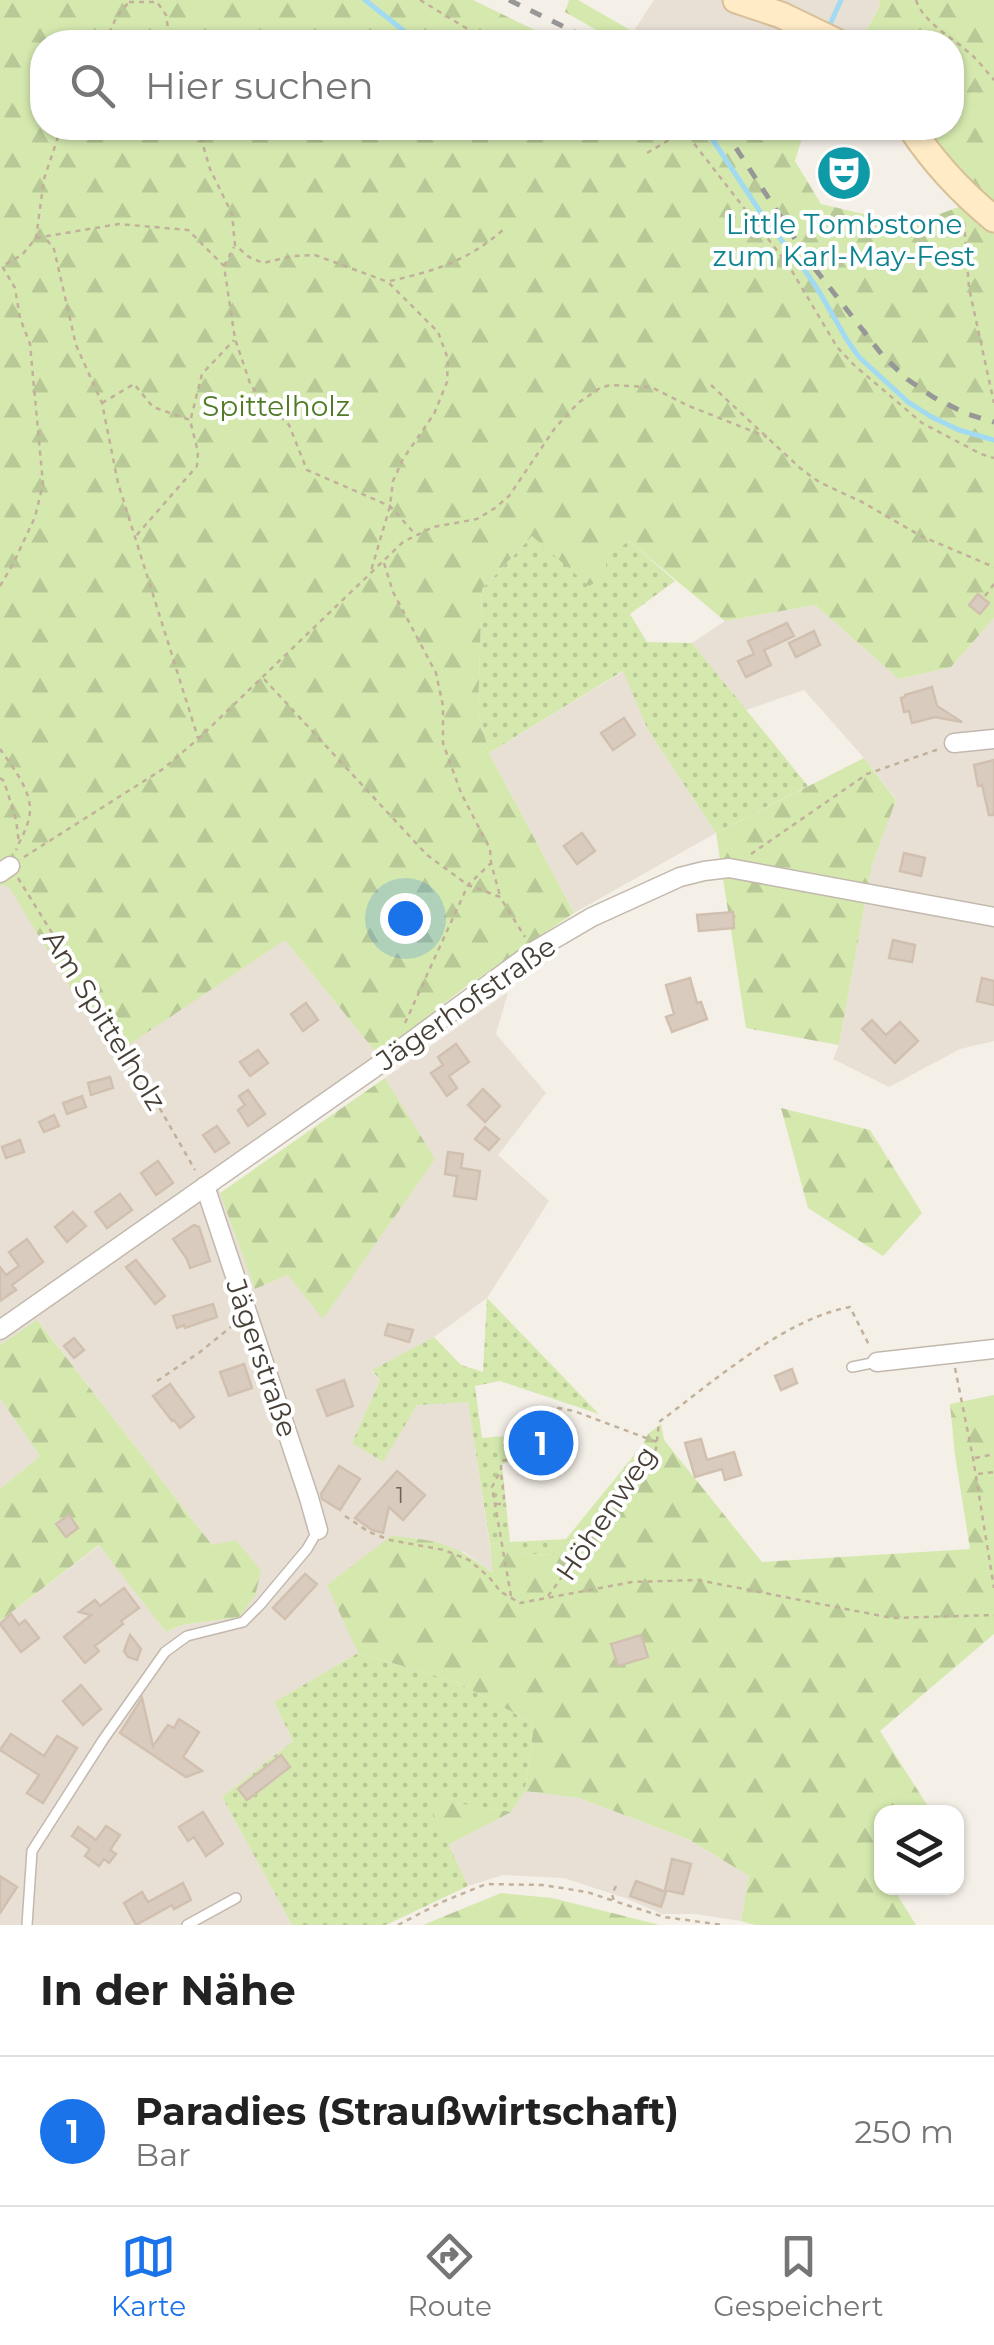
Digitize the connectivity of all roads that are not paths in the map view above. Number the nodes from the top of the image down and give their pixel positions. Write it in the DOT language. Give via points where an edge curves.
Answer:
graph roads {
  1 [pos="736,0"];
  2 [pos="812,30"];
  3 [pos="918,140"];
  4 [pos="994,219"];
  5 [pos="994,738"];
  6 [pos="954,744"];
  7 [pos="994,917"];
  8 [pos="205,1186"];
  9 [pos="0,1330"];
  10 [pos="994,1348"];
  11 [pos="877,1362"];
  12 [pos="852,1367"];
  13 [pos="318,1530"];
  14 [pos="236,1898"];
  15 [pos="27,1925"];
  16 [pos="188,1925"];
  1 -- 2 [label="street"];
  3 -- 4 [label="street"];
  5 -- 6 [label="street"];
  7 -- 8 [label="street, Jägerhofstraße" via="729,868 680,877 534,951"];
  8 -- 9 [label="street, Jägerhofstraße"];
  8 -- 13 [label="street, Jägerstraße"];
  10 -- 11 [label="street"];
  11 -- 12 [label="lane"];
  13 -- 15 [label="lane" via="243,1622 187,1636 165,1652 32,1851"];
  14 -- 16 [label="lane"];
}
